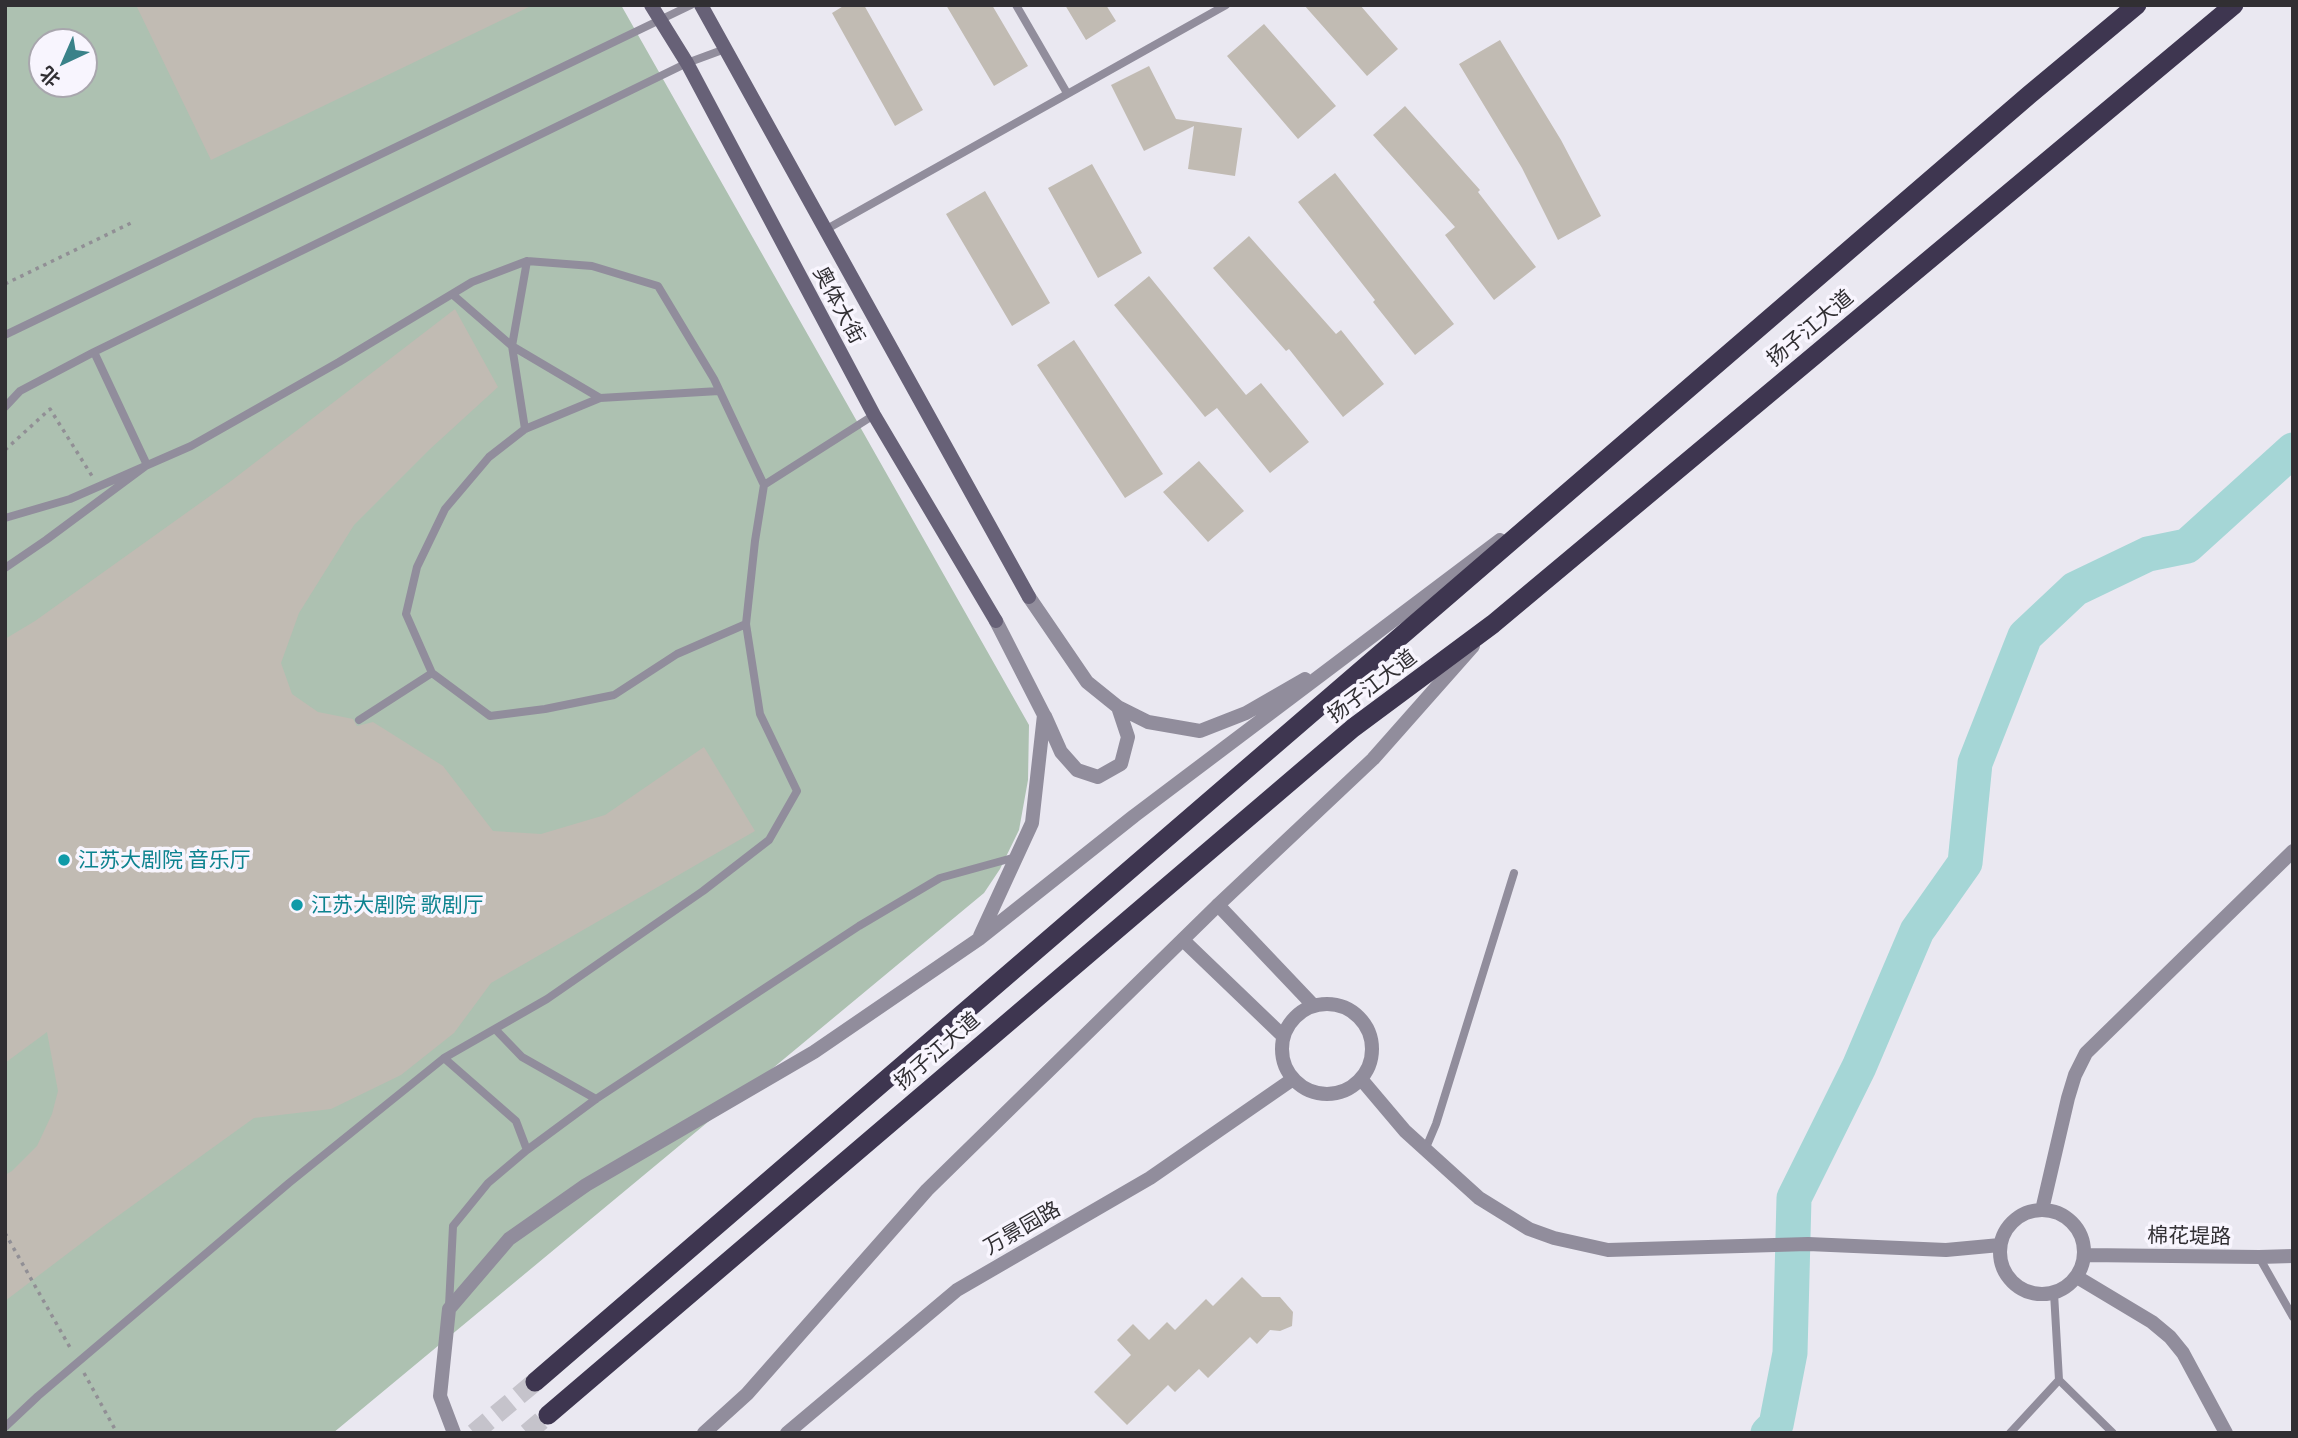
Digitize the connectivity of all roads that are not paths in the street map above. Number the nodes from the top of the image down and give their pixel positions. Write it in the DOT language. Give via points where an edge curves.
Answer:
graph roads {
  1 [pos="651,5"];
  2 [pos="691,5"];
  3 [pos="701,5"];
  4 [pos="1016,5"];
  5 [pos="1226,5"];
  6 [pos="2137,5"];
  7 [pos="2234,5"];
  8 [pos="660,20"];
  9 [pos="725,49"];
  10 [pos="687,64"];
  11 [pos="1067,93"];
  12 [pos="825,230"];
  13 [pos="527,261"];
  14 [pos="453,294"];
  15 [pos="5,335"];
  16 [pos="512,346"];
  17 [pos="94,352"];
  18 [pos="719,391"];
  19 [pos="600,398"];
  20 [pos="5,407"];
  21 [pos="874,415"];
  22 [pos="525,429"];
  23 [pos="1620,447"];
  24 [pos="147,465"];
  25 [pos="764,485"];
  26 [pos="5,518"];
  27 [pos="5,568"];
  28 [pos="1029,597"];
  29 [pos="996,621"];
  30 [pos="746,624"];
  31 [pos="1493,624"];
  32 [pos="1361,646"];
  33 [pos="432,673"];
  34 [pos="1118,707"];
  35 [pos="1044,715"];
  36 [pos="359,720"];
  37 [pos="2293,851"];
  38 [pos="1016,858"];
  39 [pos="1514,873"];
  40 [pos="1218,905"];
  41 [pos="979,939"];
  42 [pos="1184,941"];
  43 [pos="1313,1006"];
  44 [pos="495,1029"];
  45 [pos="1283,1036"];
  46 [pos="444,1058"];
  47 [pos="1293,1079"];
  48 [pos="1361,1079"];
  49 [pos="596,1100"];
  50 [pos="527,1150"];
  51 [pos="1425,1150"];
  52 [pos="2042,1210"];
  53 [pos="2000,1245"];
  54 [pos="2085,1255"];
  55 [pos="2293,1256"];
  56 [pos="2259,1258"];
  57 [pos="2077,1277"];
  58 [pos="2054,1293"];
  59 [pos="449,1309"];
  60 [pos="2293,1317"];
  61 [pos="2059,1380"];
  62 [pos="536,1382"];
  63 [pos="548,1415"];
  64 [pos="5,1427"];
  65 [pos="454,1433"];
  66 [pos="704,1433"];
  67 [pos="787,1433"];
  68 [pos="2010,1433"];
  69 [pos="2113,1433"];
  70 [pos="2226,1433"];
  1 -- 8 [label="main road, 奥体大街"];
  2 -- 8 [label="lane"];
  3 -- 9 [label="main road, 奥体大街"];
  4 -- 11 [label="lane"];
  5 -- 11 [label="lane"];
  6 -- 23 [label="highway, 扬子江大道"];
  7 -- 31 [label="highway, 扬子江大道"];
  8 -- 10 [label="main road, 奥体大街"];
  8 -- 15 [label="lane"];
  9 -- 10 [label="lane"];
  9 -- 12 [label="main road, 奥体大街"];
  10 -- 17 [label="lane"];
  10 -- 21 [label="main road, 奥体大街"];
  11 -- 12 [label="lane"];
  12 -- 28 [label="main road, 奥体大街"];
  13 -- 14 [label="lane"];
  13 -- 16 [label="lane"];
  13 -- 18 [label="lane" via="592,266 658,286"];
  14 -- 16 [label="lane"];
  14 -- 24 [label="lane" via="203,439"];
  16 -- 19 [label="lane"];
  16 -- 22 [label="lane"];
  17 -- 20 [label="lane" via="20,391"];
  17 -- 24 [label="lane"];
  18 -- 19 [label="lane"];
  18 -- 25 [label="lane"];
  19 -- 22 [label="lane"];
  21 -- 25 [label="lane"];
  21 -- 29 [label="main road, 奥体大街"];
  22 -- 33 [label="lane" via="489,457 445,509 417,567 406,614"];
  23 -- 32 [label="street"];
  23 -- 62 [label="highway, 扬子江大道"];
  24 -- 26 [label="lane" via="70,499"];
  24 -- 27 [label="lane"];
  25 -- 30 [label="lane"];
  28 -- 34 [label="street" via="1087,682"];
  29 -- 35 [label="street"];
  30 -- 33 [label="lane" via="677,654 614,695 545,709 490,716"];
  30 -- 44 [label="lane" via="760,714 797,791 769,840 547,999"];
  31 -- 40 [label="street" via="1373,760"];
  31 -- 63 [label="highway, 扬子江大道" via="1353,728"];
  32 -- 34 [label="street" via="1247,713 1200,731 1148,722"];
  32 -- 41 [label="street"];
  33 -- 36 [label="lane"];
  34 -- 35 [label="street" via="1128,737 1121,764 1098,777 1077,770 1061,752"];
  35 -- 38 [label="street" via="1032,823"];
  37 -- 52 [label="street" via="2086,1053 2068,1098"];
  38 -- 41 [label="street"];
  38 -- 49 [label="lane" via="940,878 859,926"];
  39 -- 51 [label="lane"];
  40 -- 42 [label="street"];
  40 -- 43 [label="street"];
  41 -- 59 [label="street" via="814,1052 564,1200 509,1239"];
  42 -- 45 [label="street"];
  42 -- 66 [label="street" via="927,1190 747,1394"];
  43 -- 45 [label="street" via="1300,1012"];
  43 -- 48 [label="street" via="1342,1006 1365,1024 1372,1052"];
  44 -- 46 [label="lane"];
  44 -- 49 [label="lane" via="522,1057"];
  45 -- 47 [label="street" via="1281,1052"];
  46 -- 50 [label="lane" via="516,1121"];
  46 -- 64 [label="lane" via="289,1183"];
  47 -- 48 [label="street" via="1319,1094 1335,1094"];
  47 -- 67 [label="street, 万景园路" via="1150,1178 957,1290"];
  48 -- 51 [label="street"];
  49 -- 50 [label="lane"];
  50 -- 59 [label="lane" via="488,1183 453,1226"];
  51 -- 53 [label="street" via="1479,1198 1528,1229 1608,1250 1808,1244 1946,1250"];
  52 -- 53 [label="street" via="2030,1211 2010,1224"];
  52 -- 54 [label="street" via="2056,1212 2078,1229"];
  53 -- 58 [label="street" via="2002,1266 2014,1284 2033,1293"];
  54 -- 56 [label="street, 棉花堤路"];
  54 -- 57 [label="street"];
  55 -- 56 [label="street, 棉花堤路"];
  56 -- 60 [label="lane"];
  57 -- 58 [label="street"];
  57 -- 70 [label="street" via="2152,1322 2170,1338 2183,1353"];
  58 -- 61 [label="lane"];
  59 -- 65 [label="street" via="440,1396"];
  61 -- 68 [label="lane"];
  61 -- 69 [label="lane"];
}
